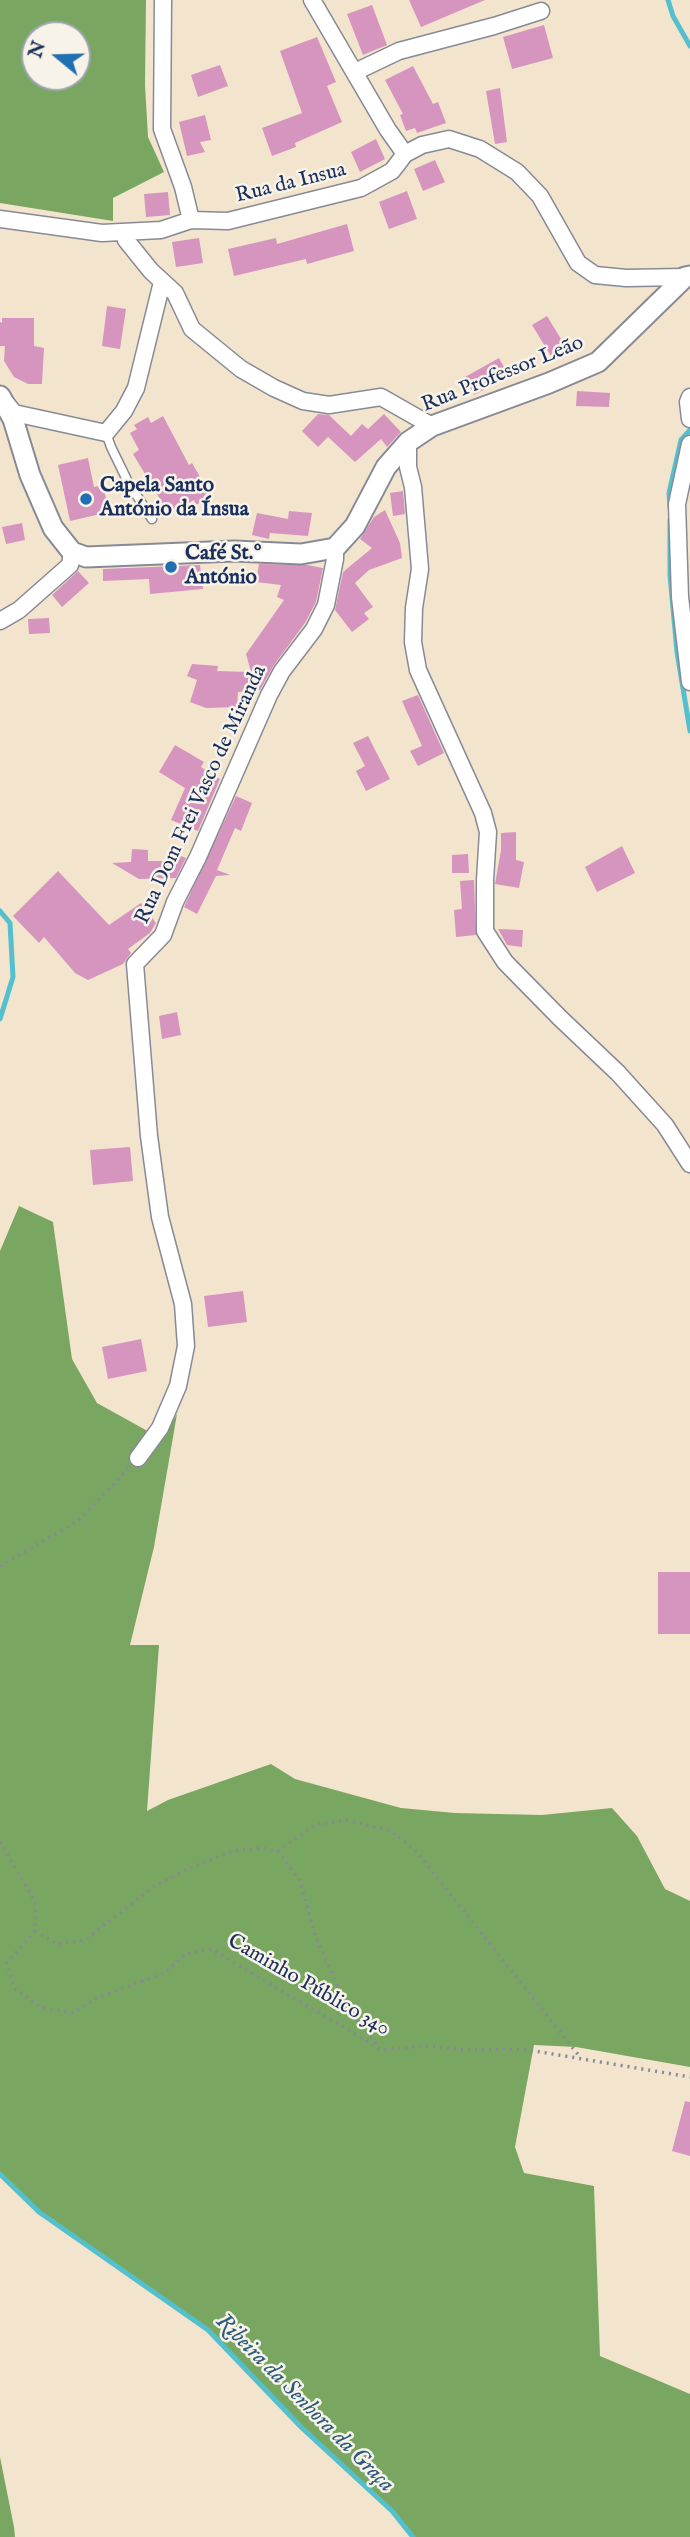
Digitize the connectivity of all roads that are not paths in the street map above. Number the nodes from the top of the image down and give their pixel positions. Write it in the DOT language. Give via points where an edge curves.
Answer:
graph roads {
  1 [pos="163,0"];
  2 [pos="312,0"];
  3 [pos="541,11"];
  4 [pos="355,72"];
  5 [pos="405,154"];
  6 [pos="0,219"];
  7 [pos="191,220"];
  8 [pos="123,232"];
  9 [pos="687,277"];
  10 [pos="162,282"];
  11 [pos="0,396"];
  12 [pos="690,397"];
  13 [pos="690,419"];
  14 [pos="432,426"];
  15 [pos="106,433"];
  16 [pos="408,442"];
  17 [pos="690,444"];
  18 [pos="152,519"];
  19 [pos="335,548"];
  20 [pos="72,552"];
  21 [pos="0,621"];
  22 [pos="690,682"];
  23 [pos="690,1164"];
  24 [pos="138,1458"];
  1 -- 7 [label="street" via="162,129"];
  2 -- 4 [label="street"];
  3 -- 4 [label="street" via="399,51"];
  4 -- 5 [label="street"];
  5 -- 7 [label="street, Rua da Insua" via="392,171 361,188 228,221"];
  5 -- 9 [label="street, Rua da Insua" via="449,139 480,149 517,172 540,196 578,263 595,275"];
  6 -- 8 [label="street, Rua da Insua"];
  7 -- 8 [label="street, Rua da Insua" via="161,230"];
  8 -- 10 [label="street"];
  9 -- 14 [label="street, Rua Professor Leão" via="598,362"];
  10 -- 14 [label="street" via="176,293 192,329 241,369 274,388 303,401 329,405 381,397"];
  10 -- 15 [label="street" via="136,387"];
  11 -- 15 [label="street" via="14,413"];
  11 -- 20 [label="street" via="53,528"];
  12 -- 13 [label="street"];
  14 -- 16 [label="street, Rua Professor Leão"];
  15 -- 18 [label="lane" via="128,482"];
  16 -- 19 [label="street, Rua Professor Leão" via="386,467 355,526"];
  16 -- 23 [label="street" via="420,569 413,642 418,670 488,832 485,931 505,962 665,1125"];
  17 -- 22 [label="street" via="677,504 680,597"];
  19 -- 20 [label="street" via="301,554 234,551 86,557"];
  19 -- 24 [label="street, Rua Dom Frei Vasco de Miranda" via="326,605 269,695 163,935 135,964 160,1217 183,1304 187,1346 178,1386 160,1428"];
  20 -- 21 [label="street" via="69,565"];
}
